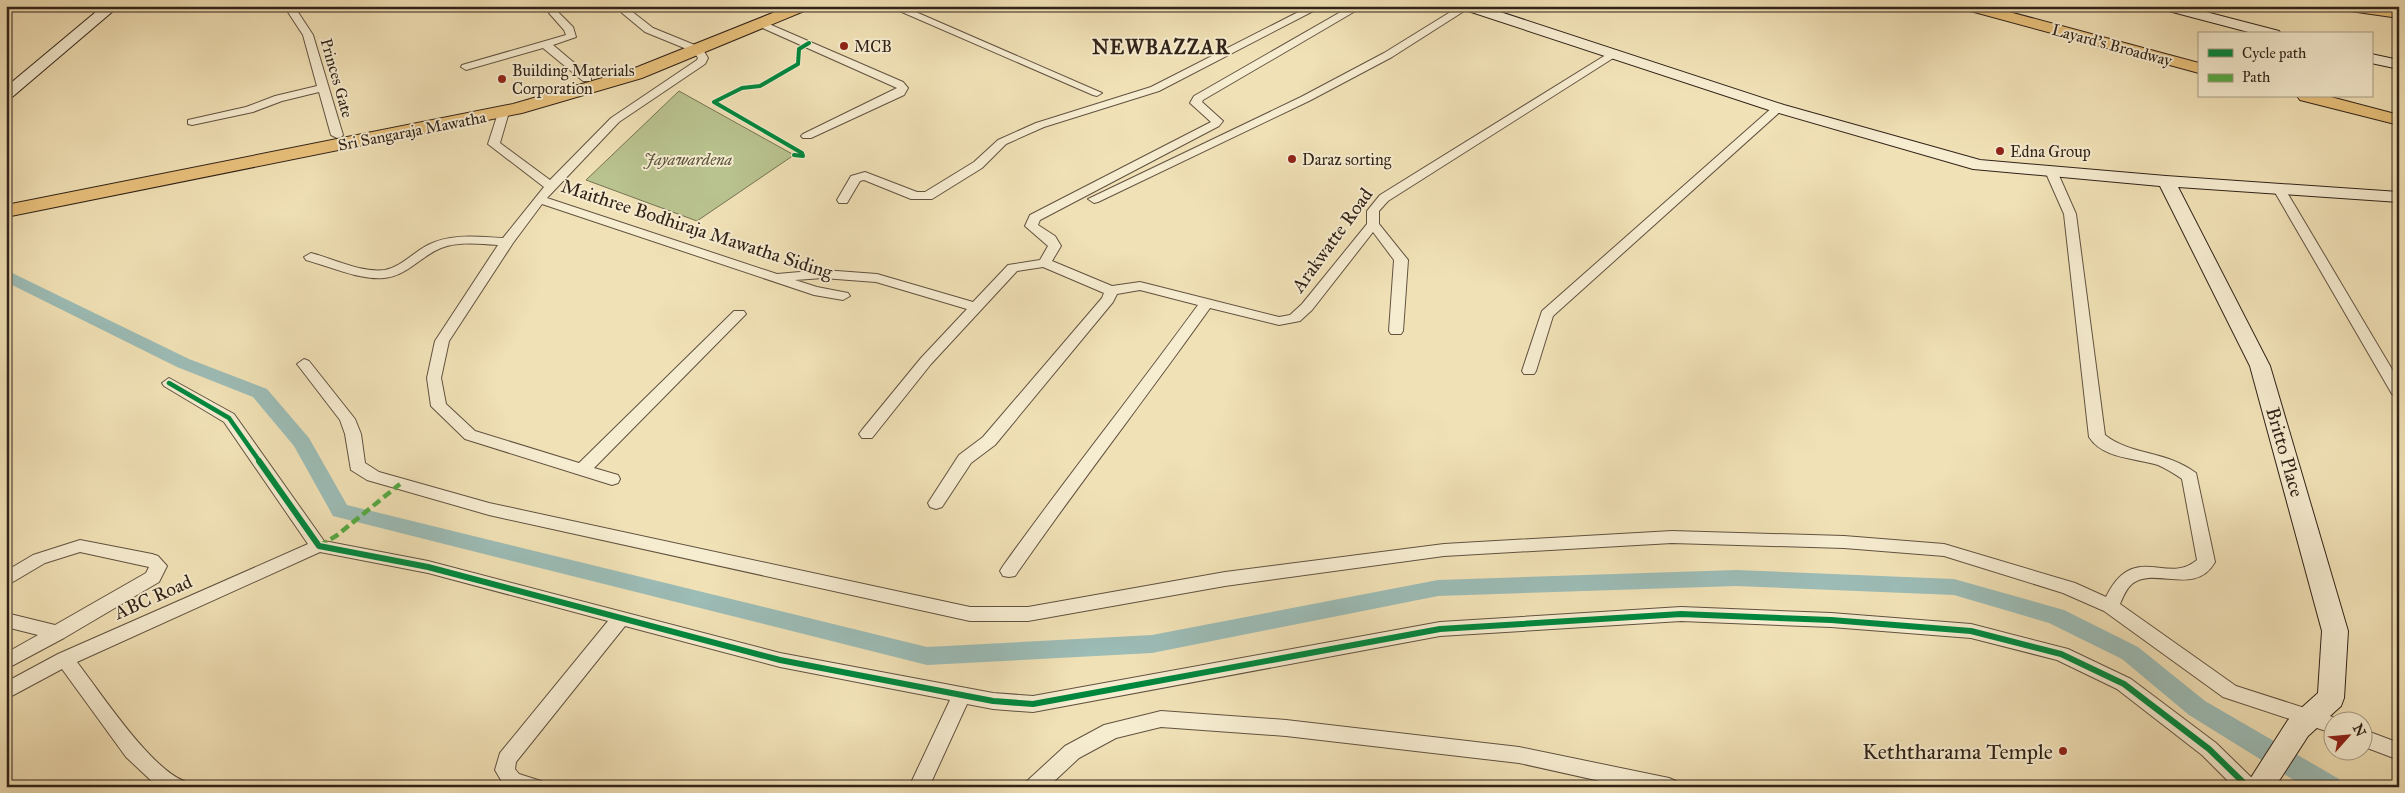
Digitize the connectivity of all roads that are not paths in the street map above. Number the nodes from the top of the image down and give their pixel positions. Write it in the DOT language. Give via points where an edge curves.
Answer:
graph roads {
  1 [pos="112,6"];
  2 [pos="289,6"];
  3 [pos="626,6"];
  4 [pos="777,6"];
  5 [pos="804,6"];
  6 [pos="893,6"];
  7 [pos="1318,6"];
  8 [pos="1359,6"];
  9 [pos="1467,6"];
  10 [pos="1968,6"];
  11 [pos="2166,6"];
  12 [pos="2350,6"];
  13 [pos="554,13"];
  14 [pos="2399,13"];
  15 [pos="762,24"];
  16 [pos="2266,32"];
  17 [pos="546,45"];
  18 [pos="691,47"];
  19 [pos="1613,55"];
  20 [pos="2372,58"];
  21 [pos="2399,66"];
  22 [pos="466,67"];
  23 [pos="2198,68"];
  24 [pos="587,79"];
  25 [pos="323,88"];
  26 [pos="1097,92"];
  27 [pos="6,95"];
  28 [pos="2314,98"];
  29 [pos="1778,108"];
  30 [pos="504,112"];
  31 [pos="2399,120"];
  32 [pos="192,122"];
  33 [pos="336,135"];
  34 [pos="807,136"];
  35 [pos="2051,171"];
  36 [pos="2166,182"];
  37 [pos="550,186"];
  38 [pos="2279,189"];
  39 [pos="2399,197"];
  40 [pos="6,199"];
  41 [pos="539,199"];
  42 [pos="1094,199"];
  43 [pos="842,200"];
  44 [pos="6,211"];
  45 [pos="1373,224"];
  46 [pos="507,242"];
  47 [pos="312,257"];
  48 [pos="1044,263"];
  49 [pos="775,277"];
  50 [pos="1111,291"];
  51 [pos="843,296"];
  52 [pos="1206,304"];
  53 [pos="974,307"];
  54 [pos="738,314"];
  55 [pos="1396,331"];
  56 [pos="304,364"];
  57 [pos="1529,371"];
  58 [pos="169,383"];
  59 [pos="2399,394"];
  60 [pos="867,434"];
  61 [pos="582,470"];
  62 [pos="612,479"];
  63 [pos="936,503"];
  64 [pos="319,546"];
  65 [pos="1009,571"];
  66 [pos="6,580"];
  67 [pos="2110,606"];
  68 [pos="621,618"];
  69 [pos="6,620"];
  70 [pos="58,633"];
  71 [pos="65,659"];
  72 [pos="6,662"];
  73 [pos="6,691"];
  74 [pos="962,695"];
  75 [pos="2304,722"];
  76 [pos="2322,724"];
  77 [pos="2372,742"];
  78 [pos="2399,752"];
  79 [pos="2258,783"];
  80 [pos="177,787"];
  81 [pos="534,787"];
  82 [pos="919,787"];
  83 [pos="1034,787"];
  84 [pos="1669,787"];
  1 -- 27 [label="street"];
  2 -- 25 [label="street, Princes Gate" via="308,35"];
  3 -- 18 [label="street" via="625,11 649,30"];
  4 -- 18 [label="main road, Sri Sangaraja Mawatha"];
  5 -- 15 [label="main road, Sri Sangaraja Mawatha"];
  6 -- 26 [label="street"];
  7 -- 43 [label="street" via="1155,89 1040,125 1002,142 978,165 928,196 915,196 865,176 855,179"];
  8 -- 48 [label="street" via="1198,98 1196,103 1215,117 1215,124 1034,218 1032,226 1055,246"];
  9 -- 19 [label="street"];
  9 -- 42 [label="street" via="1388,55 1305,99"];
  10 -- 23 [label="main road, Layard's Broadway"];
  11 -- 16 [label="street"];
  12 -- 14 [label="main road"];
  13 -- 17 [label="street" via="569,29 571,37"];
  15 -- 18 [label="main road, Sri Sangaraja Mawatha"];
  15 -- 34 [label="street" via="903,88"];
  17 -- 22 [label="street"];
  17 -- 24 [label="street"];
  18 -- 24 [label="main road, Sri Sangaraja Mawatha"];
  18 -- 30 [label="main road, Sri Sangaraja Mawatha" via="596,87"];
  18 -- 37 [label="street" via="703,58 701,62 615,120"];
  19 -- 29 [label="street"];
  19 -- 45 [label="street, Arakwatte Road" via="1384,198 1373,211"];
  20 -- 21 [label="street"];
  24 -- 33 [label="main road, Sri Sangaraja Mawatha" via="510,100"];
  25 -- 32 [label="street" via="279,98 249,110"];
  25 -- 33 [label="street, Princes Gate"];
  28 -- 31 [label="main road"];
  29 -- 35 [label="street" via="1978,165"];
  29 -- 57 [label="street" via="1547,314"];
  30 -- 37 [label="street" via="494,144"];
  30 -- 44 [label="main road, Sri Sangaraja Mawatha"];
  33 -- 40 [label="main road, Sri Sangaraja Mawatha"];
  35 -- 36 [label="street"];
  35 -- 67 [label="street" via="2070,214 2097,437 2113,449 2166,460 2190,477 2206,562 2190,574 2141,574 2126,579"];
  36 -- 38 [label="street"];
  36 -- 75 [label="street, Britto Place" via="2260,366 2335,631 2331,698"];
  37 -- 41 [label="street"];
  38 -- 39 [label="street"];
  38 -- 59 [label="street"];
  41 -- 46 [label="street"];
  41 -- 49 [label="street, Maithree Bodhiraja Mawatha Siding"];
  45 -- 52 [label="street, Arakwatte Road" via="1296,318 1280,321"];
  45 -- 55 [label="street" via="1401,260"];
  46 -- 47 [label="street" via="449,242 385,274 368,273"];
  46 -- 61 [label="street" via="442,341 434,378 439,406 470,435"];
  48 -- 50 [label="street"];
  48 -- 53 [label="street" via="1013,268"];
  49 -- 51 [label="street, Maithree Bodhiraja Mawatha Siding" via="814,291"];
  49 -- 53 [label="street" via="823,274 878,278"];
  50 -- 52 [label="street, Arakwatte Road" via="1125,286 1140,286"];
  50 -- 63 [label="street" via="1108,300 989,441 965,459"];
  52 -- 65 [label="street" via="1067,488"];
  53 -- 60 [label="street"];
  54 -- 61 [label="street"];
  56 -- 67 [label="street" via="347,419 353,434 357,466 373,476 489,509 970,614 1028,614 1225,579 1444,550 1672,537 1844,542 1944,550 2069,588"];
  58 -- 64 [label="street" via="230,418"];
  61 -- 62 [label="street"];
  64 -- 68 [label="street" via="428,567"];
  64 -- 71 [label="street, ABC Road"];
  66 -- 70 [label="street" via="40,558 80,546 152,560 158,566 152,578"];
  67 -- 75 [label="street" via="2230,692"];
  68 -- 74 [label="street" via="780,660"];
  68 -- 81 [label="street" via="507,759 505,770 512,781"];
  69 -- 70 [label="street"];
  70 -- 72 [label="street"];
  71 -- 73 [label="street, ABC Road"];
  71 -- 80 [label="street" via="133,751 170,785"];
  74 -- 79 [label="street" via="1033,704 1440,629 1681,614 1831,620 1971,631 2061,654 2124,684"];
  74 -- 82 [label="street"];
  75 -- 76 [label="street"];
  75 -- 79 [label="street, Britto Place"];
  77 -- 78 [label="street"];
  83 -- 84 [label="street" via="1072,752 1111,731 1161,719 1286,728 1519,755"];
}
